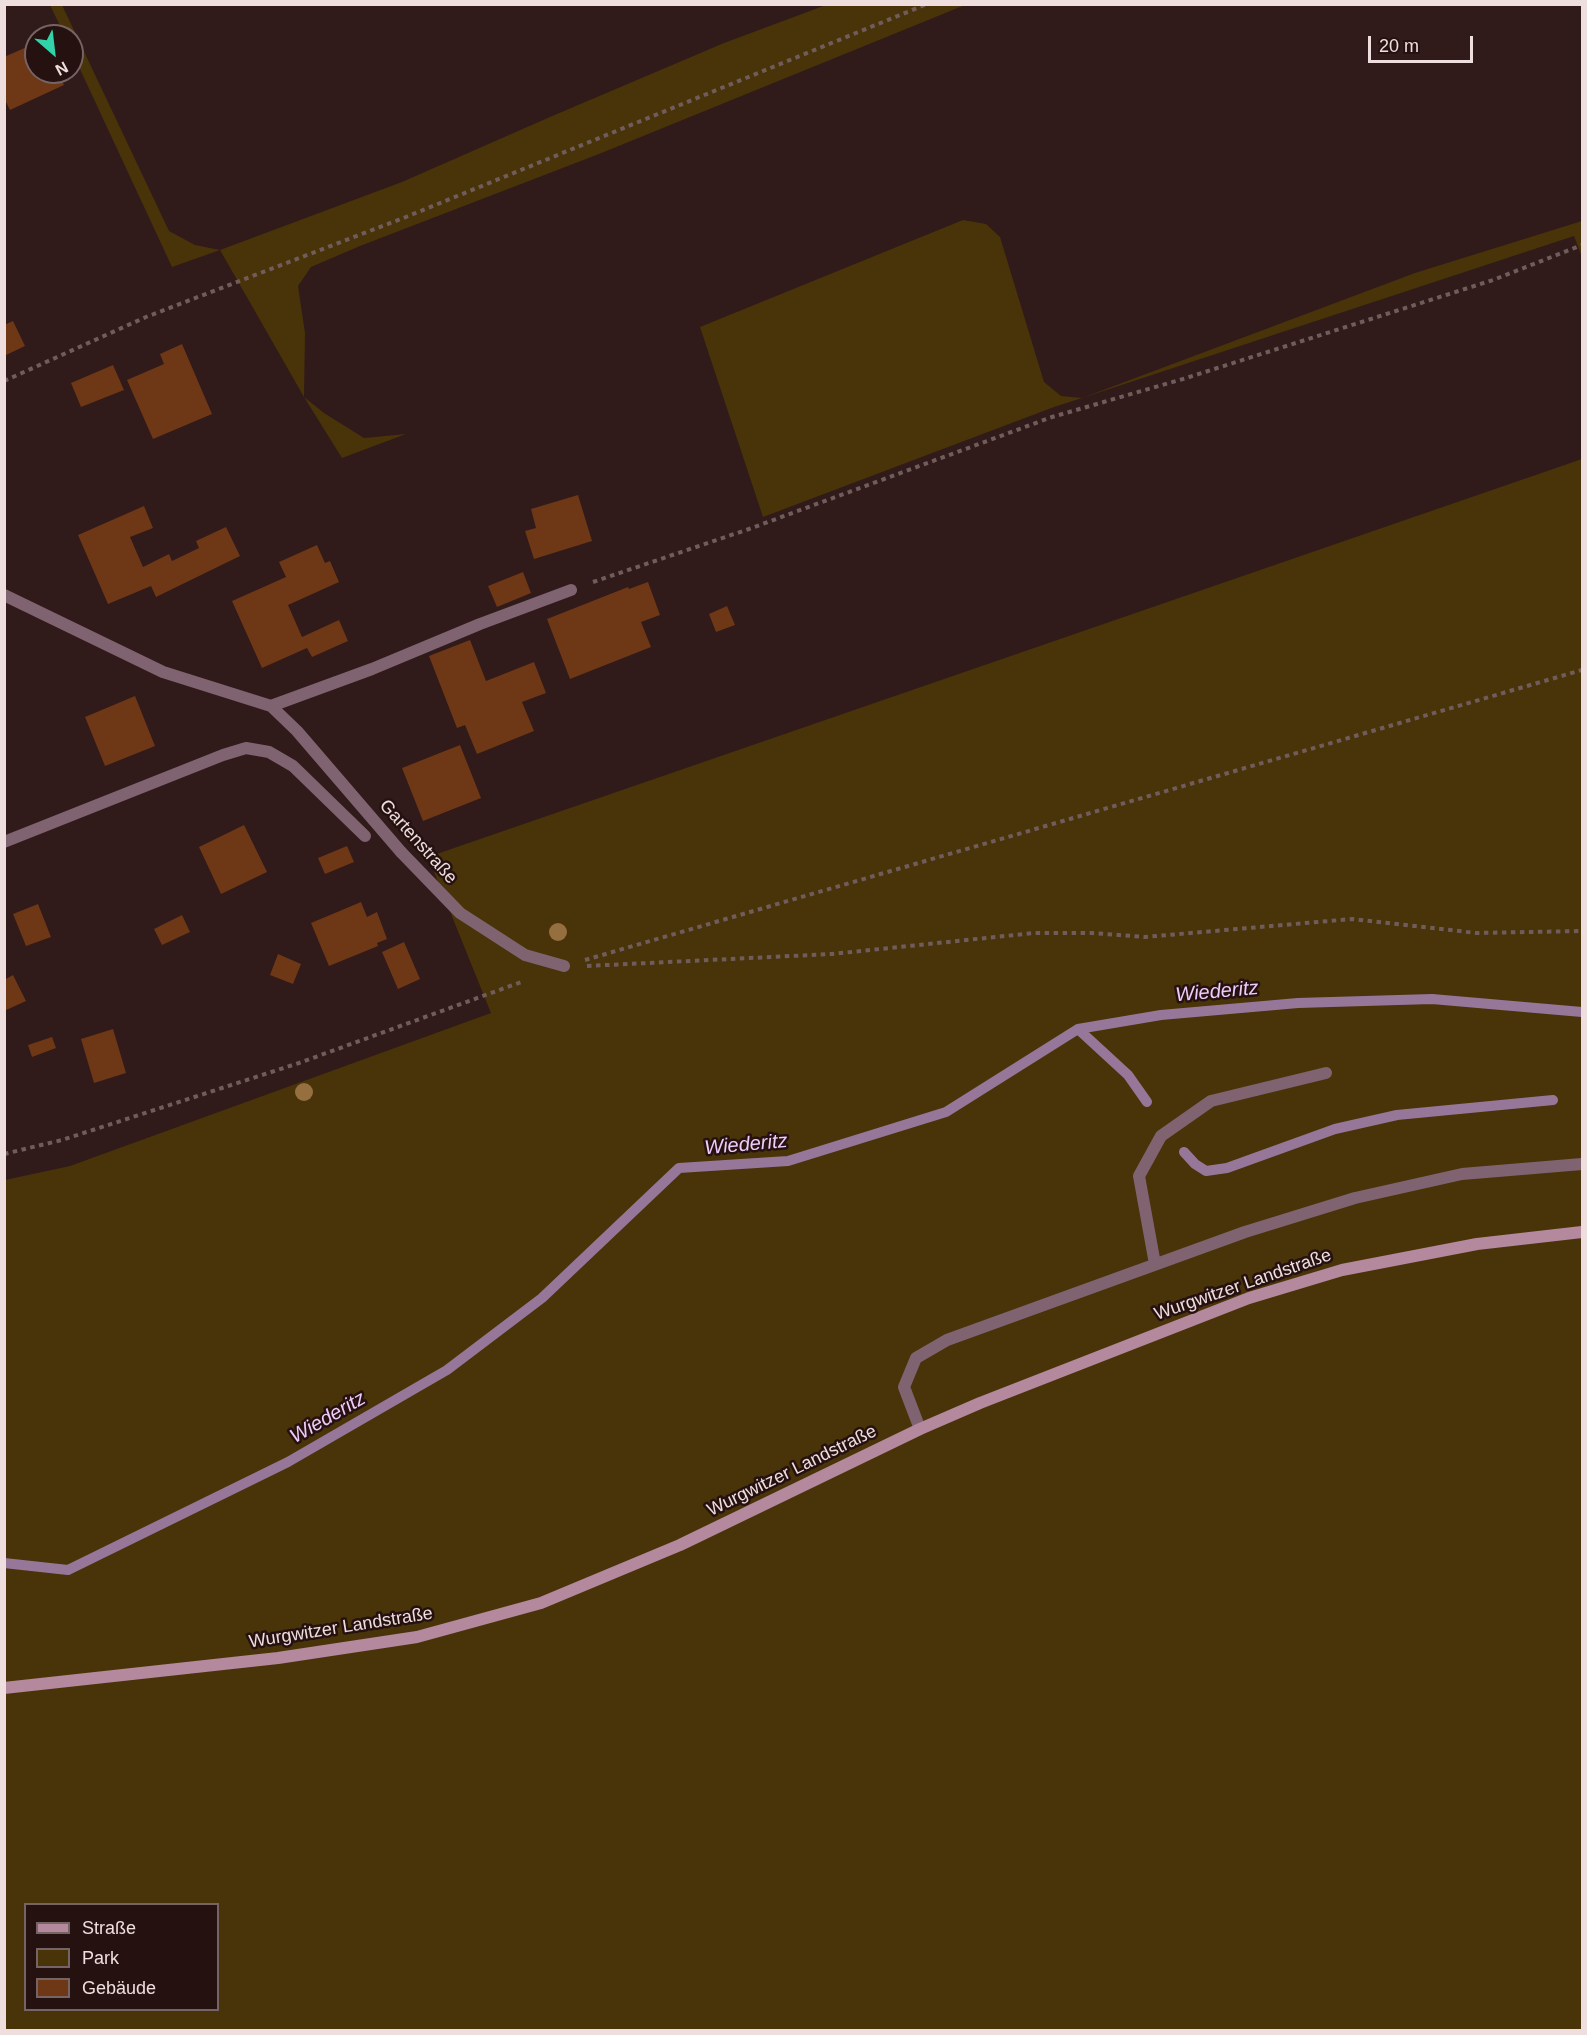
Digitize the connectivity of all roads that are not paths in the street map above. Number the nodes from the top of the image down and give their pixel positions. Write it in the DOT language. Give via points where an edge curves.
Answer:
graph roads {
  1 [pos="571,590"];
  2 [pos="6,598"];
  3 [pos="271,706"];
  4 [pos="365,836"];
  5 [pos="4,842"];
  6 [pos="564,966"];
  7 [pos="1326,1073"];
  8 [pos="1582,1164"];
  9 [pos="1582,1232"];
  10 [pos="1155,1264"];
  11 [pos="920,1430"];
  12 [pos="4,1688"];
  1 -- 3 [label="street"];
  2 -- 3 [label="street, Gartenstraße" via="163,672"];
  3 -- 6 [label="street, Gartenstraße" via="460,914 525,955"];
  4 -- 5 [label="street" via="293,766 269,752 246,748"];
  7 -- 10 [label="street" via="1211,1101 1161,1136 1140,1176"];
  8 -- 10 [label="street" via="1462,1174 1355,1198"];
  9 -- 11 [label="main road, Wurgwitzer Landstraße" via="1477,1244 1342,1270 1249,1298 1159,1332"];
  10 -- 11 [label="street" via="947,1340 916,1358 904,1387"];
  11 -- 12 [label="main road, Wurgwitzer Landstraße" via="680,1545 542,1603 417,1637 278,1658"];
}
